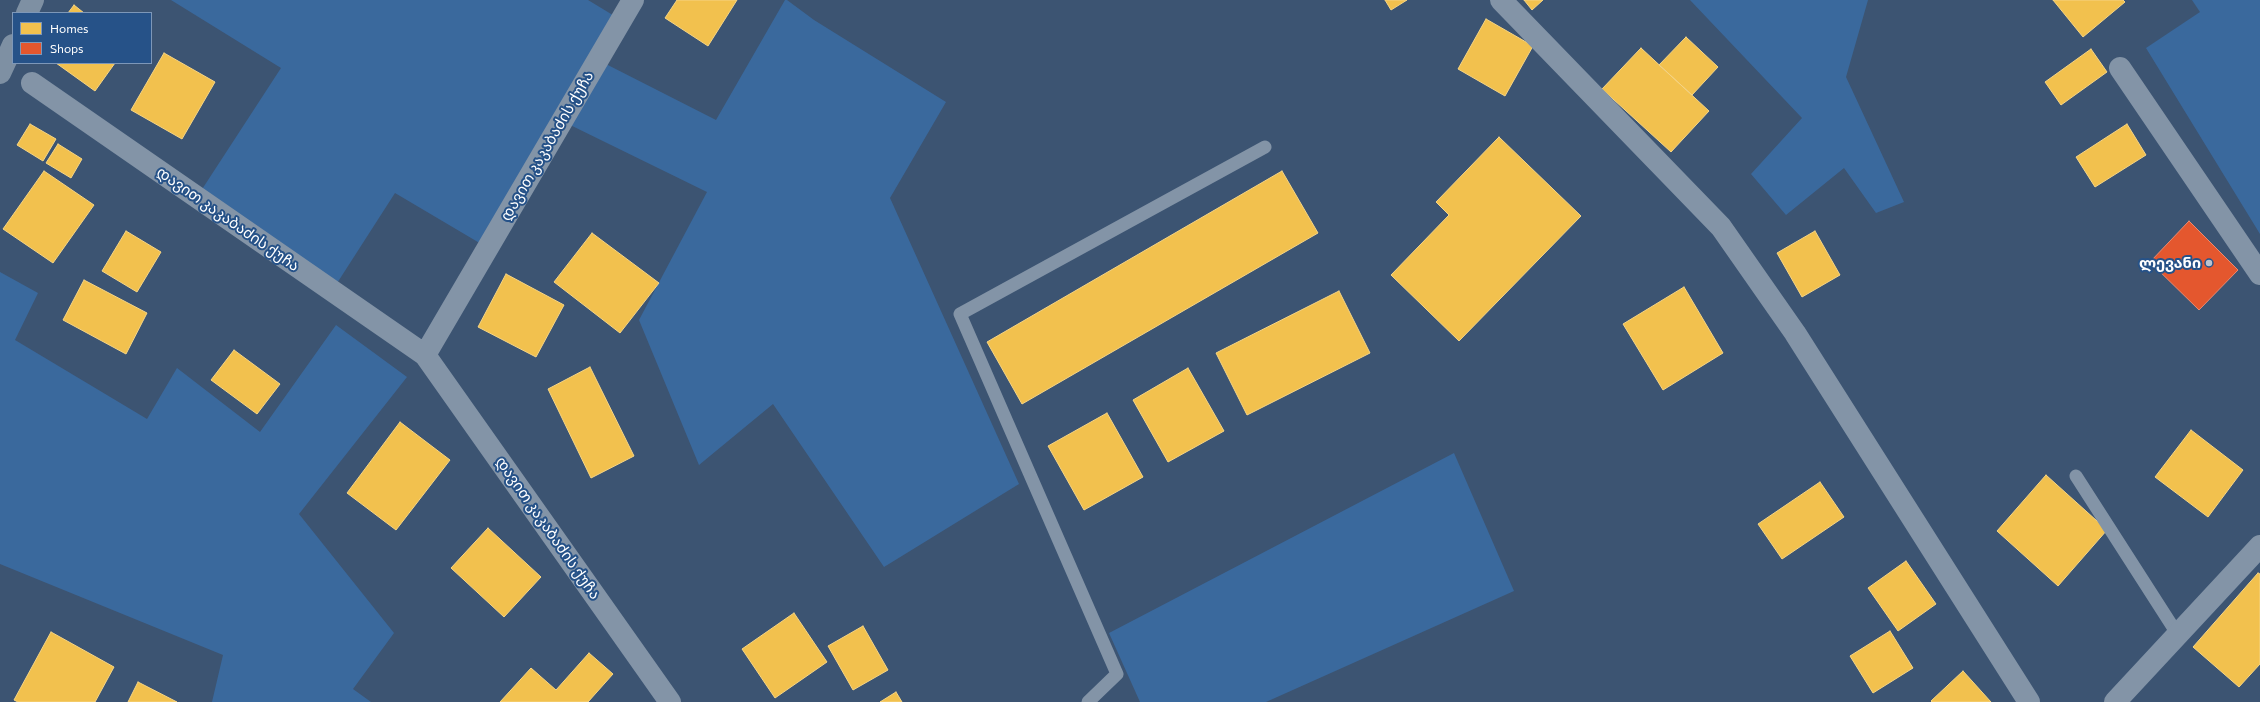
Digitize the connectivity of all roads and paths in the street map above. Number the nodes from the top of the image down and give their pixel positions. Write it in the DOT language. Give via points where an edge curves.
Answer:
graph roads {
  1 [pos="33,0"];
  2 [pos="633,0"];
  3 [pos="1501,0"];
  4 [pos="27,12"];
  5 [pos="12,47"];
  6 [pos="2120,68"];
  7 [pos="0,73"];
  8 [pos="32,83"];
  9 [pos="1264,147"];
  10 [pos="2260,274"];
  11 [pos="425,355"];
  12 [pos="2076,476"];
  13 [pos="2260,546"];
  14 [pos="2178,635"];
  15 [pos="670,702"];
  16 [pos="1088,702"];
  17 [pos="2029,702"];
  18 [pos="2115,702"];
  1 -- 4 [label="main road"];
  2 -- 11 [label="street, დავით კაკაბაძის ქუჩა"];
  3 -- 17 [label="street" via="1721,227 1795,333"];
  5 -- 7 [label="main road"];
  6 -- 10 [label="street"];
  8 -- 11 [label="street, დავით კაკაბაძის ქუჩა"];
  9 -- 16 [label="lane" via="960,314 1117,674"];
  11 -- 15 [label="street, დავით კაკაბაძის ქუჩა"];
  12 -- 14 [label="lane"];
  13 -- 14 [label="street"];
  14 -- 18 [label="street"];
}
